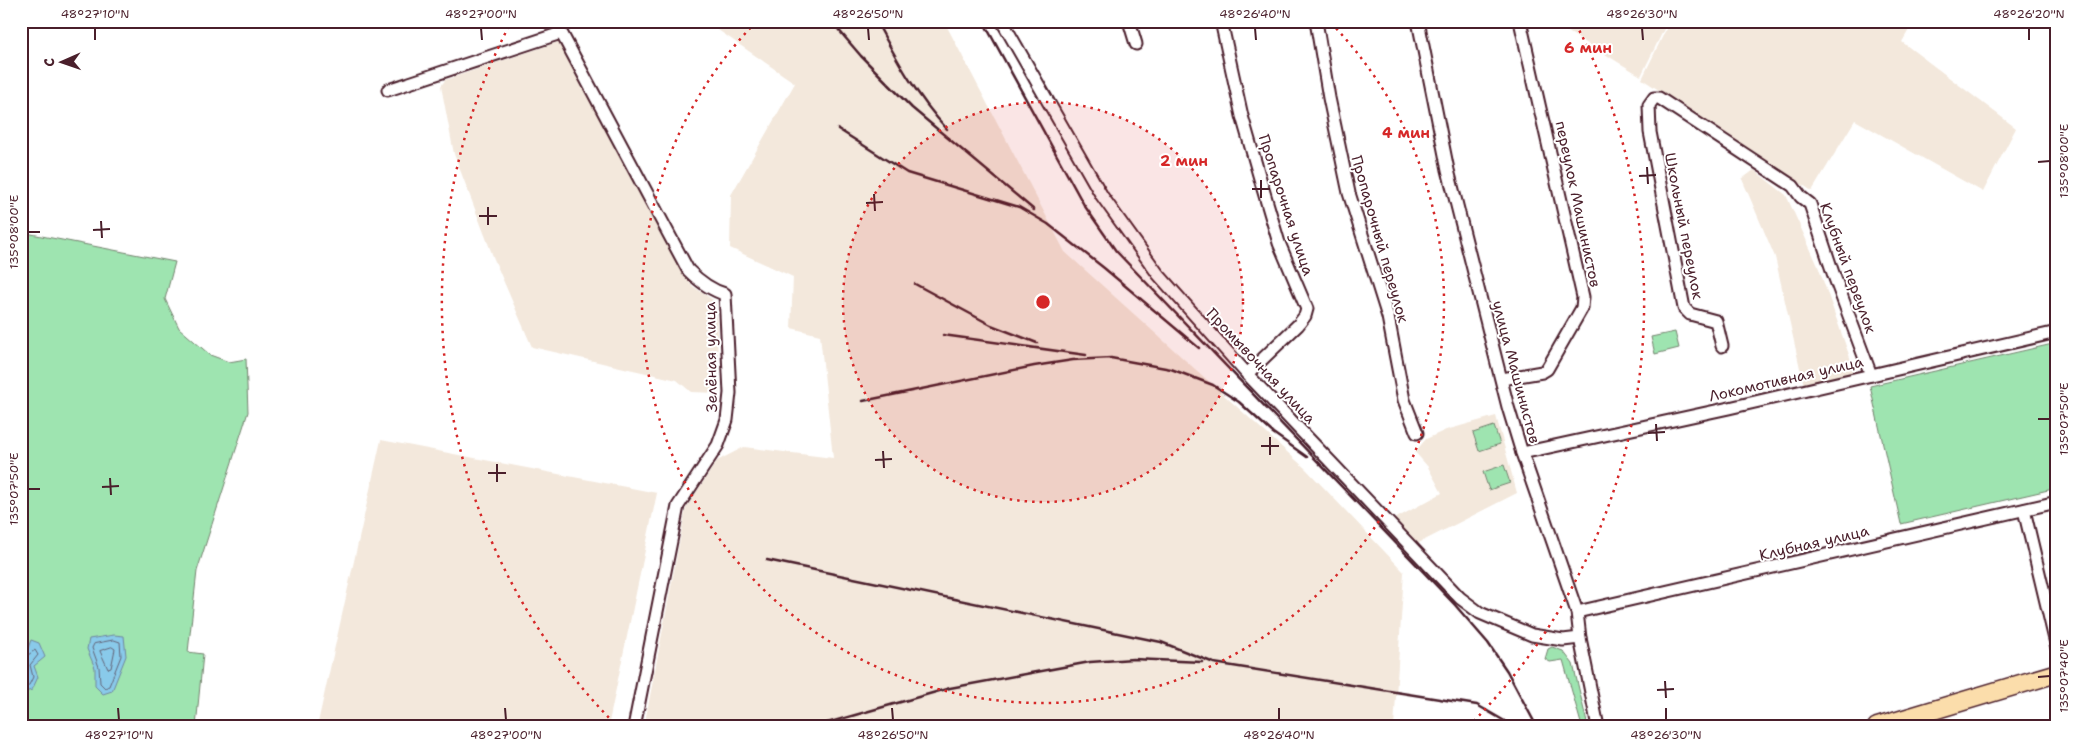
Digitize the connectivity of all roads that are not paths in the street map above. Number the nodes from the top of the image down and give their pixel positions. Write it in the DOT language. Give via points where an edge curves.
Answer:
graph roads {
  1 [pos="555,21"];
  2 [pos="1002,21"];
  3 [pos="1129,21"];
  4 [pos="1221,21"];
  5 [pos="1316,21"];
  6 [pos="1418,21"];
  7 [pos="1520,21"];
  8 [pos="561,33"];
  9 [pos="1136,44"];
  10 [pos="388,90"];
  11 [pos="1659,98"];
  12 [pos="2057,332"];
  13 [pos="1722,346"];
  14 [pos="1247,374"];
  15 [pos="1871,375"];
  16 [pos="1502,380"];
  17 [pos="1417,433"];
  18 [pos="1522,453"];
  19 [pos="2057,502"];
  20 [pos="2024,510"];
  21 [pos="1577,612"];
  22 [pos="1580,638"];
  23 [pos="2057,648"];
  24 [pos="2057,673"];
  25 [pos="634,727"];
  26 [pos="1598,727"];
  27 [pos="1877,727"];
  1 -- 8 [label="street, Зелёная улица"];
  2 -- 14 [label="street, Промывочная улица" via="1120,223 1178,298"];
  3 -- 9 [label="street"];
  4 -- 14 [label="street, Пропарочная улица" via="1242,116 1265,197 1279,243 1307,309 1298,325"];
  5 -- 17 [label="street, Пропарочный переулок" via="1349,194 1388,317 1404,400"];
  6 -- 16 [label="street, улица Машинистов" via="1448,170"];
  7 -- 16 [label="street, переулок Машинистов" via="1583,297 1582,308 1548,368"];
  8 -- 10 [label="street"];
  8 -- 25 [label="street, Зелёная улица" via="688,270 698,281 726,294 730,394 727,420 718,445 678,506"];
  11 -- 13 [label="street, Школьный переулок" via="1652,99 1649,105 1650,132 1684,308 1690,314 1716,321"];
  11 -- 15 [label="street, Клубный переулок" via="1793,186 1810,204"];
  12 -- 15 [label="street, Локомотивная улица"];
  14 -- 22 [label="street, Промывочная улица" via="1460,598 1480,613 1532,636 1563,640"];
  15 -- 18 [label="street, Локомотивная улица"];
  16 -- 18 [label="street, улица Машинистов"];
  18 -- 21 [label="street, улица Машинистов"];
  19 -- 20 [label="street, Клубная улица"];
  20 -- 21 [label="street, Клубная улица"];
  20 -- 23 [label="street"];
  21 -- 22 [label="street, улица Машинистов"];
  22 -- 26 [label="street, улица Машинистов"];
  24 -- 27 [label="highway"];
}
